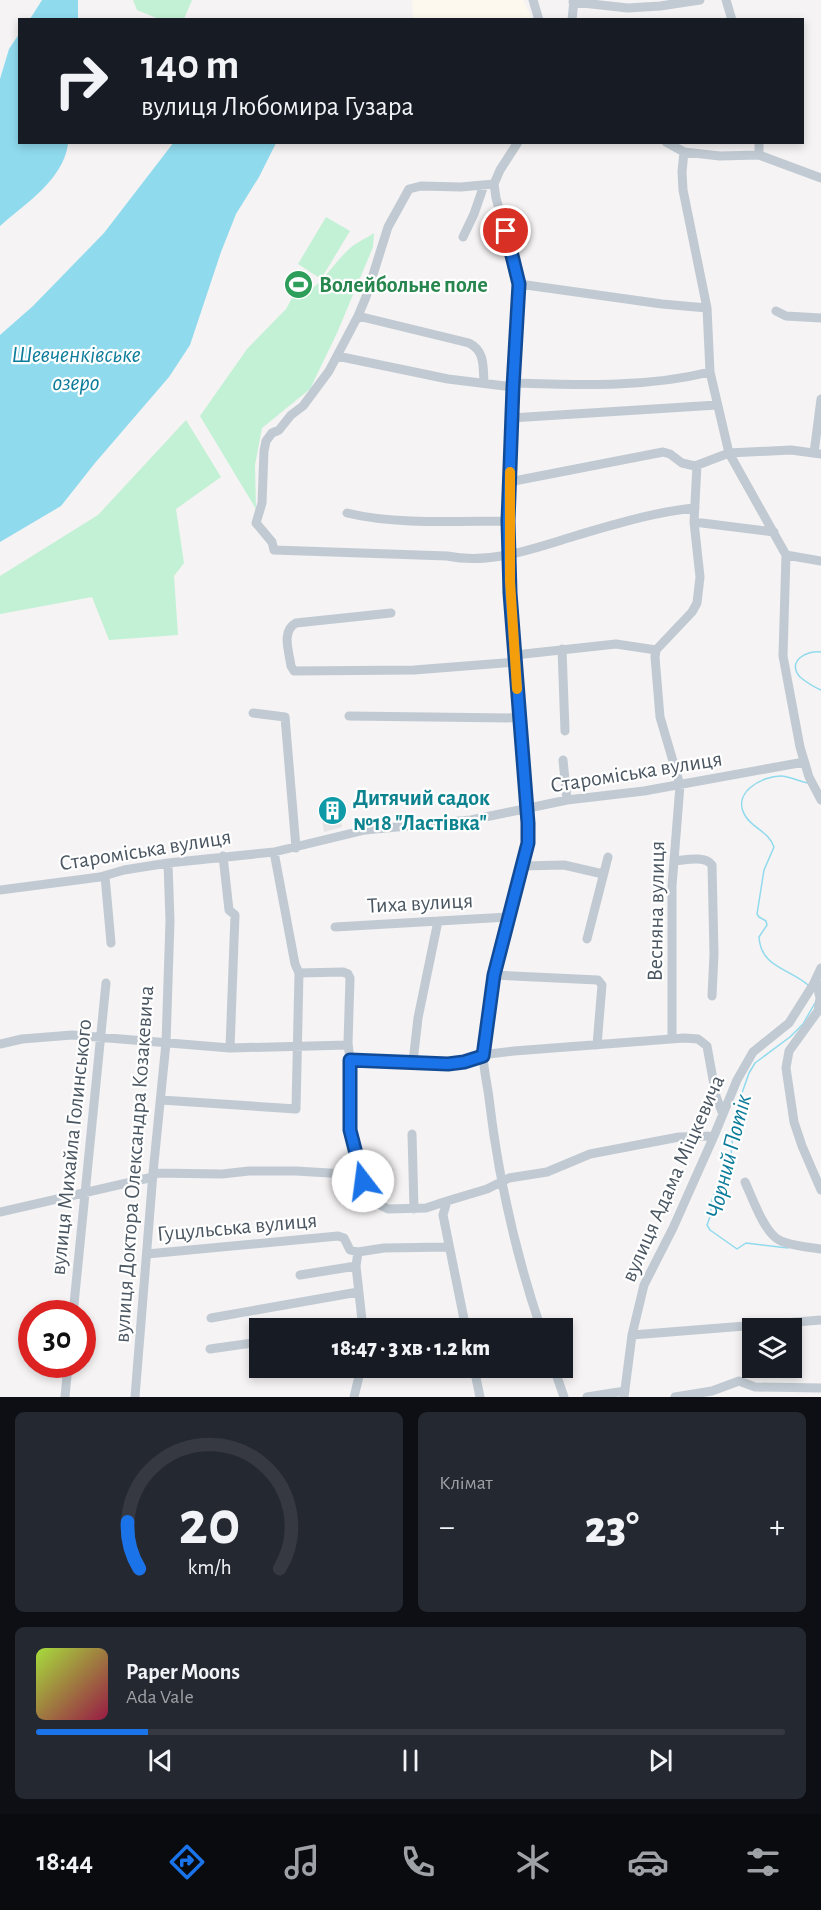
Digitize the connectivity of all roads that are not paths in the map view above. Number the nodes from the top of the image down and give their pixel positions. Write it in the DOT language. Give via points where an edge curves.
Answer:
graph roads {
  1 [pos="533,0"];
  2 [pos="700,0"];
  3 [pos="726,0"];
  4 [pos="574,1"];
  5 [pos="538,18"];
  6 [pos="572,18"];
  7 [pos="731,18"];
  8 [pos="517,144"];
  9 [pos="670,144"];
  10 [pos="759,144"];
  11 [pos="684,152"];
  12 [pos="759,155"];
  13 [pos="821,178"];
  14 [pos="489,184"];
  15 [pos="463,237"];
  16 [pos="519,284"];
  17 [pos="706,308"];
  18 [pos="776,311"];
  19 [pos="358,316"];
  20 [pos="821,318"];
  21 [pos="337,356"];
  22 [pos="710,372"];
  23 [pos="484,383"];
  24 [pos="513,385"];
  25 [pos="821,399"];
  26 [pos="717,405"];
  27 [pos="512,418"];
  28 [pos="729,453"];
  29 [pos="817,453"];
  30 [pos="697,465"];
  31 [pos="509,482"];
  32 [pos="695,508"];
  33 [pos="347,513"];
  34 [pos="508,521"];
  35 [pos="694,522"];
  36 [pos="774,532"];
  37 [pos="786,555"];
  38 [pos="509,556"];
  39 [pos="821,561"];
  40 [pos="391,613"];
  41 [pos="562,649"];
  42 [pos="657,650"];
  43 [pos="515,658"];
  44 [pos="253,713"];
  45 [pos="349,716"];
  46 [pos="519,718"];
  47 [pos="565,731"];
  48 [pos="563,760"];
  49 [pos="804,762"];
  50 [pos="680,785"];
  51 [pos="820,797"];
  52 [pos="567,800"];
  53 [pos="526,808"];
  54 [pos="297,848"];
  55 [pos="274,852"];
  56 [pos="223,856"];
  57 [pos="608,857"];
  58 [pos="674,861"];
  59 [pos="168,862"];
  60 [pos="522,866"];
  61 [pos="603,874"];
  62 [pos="105,876"];
  63 [pos="0,890"];
  64 [pos="508,916"];
  65 [pos="438,921"];
  66 [pos="335,927"];
  67 [pos="586,939"];
  68 [pos="111,943"];
  69 [pos="821,968"];
  70 [pos="299,974"];
  71 [pos="494,975"];
  72 [pos="816,980"];
  73 [pos="106,983"];
  74 [pos="712,996"];
  75 [pos="819,1012"];
  76 [pos="100,1036"];
  77 [pos="672,1039"];
  78 [pos="166,1043"];
  79 [pos="0,1044"];
  80 [pos="348,1045"];
  81 [pos="597,1045"];
  82 [pos="296,1047"];
  83 [pos="230,1048"];
  84 [pos="483,1056"];
  85 [pos="350,1060"];
  86 [pos="413,1062"];
  87 [pos="161,1100"];
  88 [pos="722,1112"];
  89 [pos="412,1134"];
  90 [pos="714,1136"];
  91 [pos="362,1174"];
  92 [pos="153,1175"];
  93 [pos="503,1182"];
  94 [pos="745,1182"];
  95 [pos="821,1190"];
  96 [pos="85,1192"];
  97 [pos="447,1201"];
  98 [pos="414,1209"];
  99 [pos="0,1212"];
  100 [pos="449,1247"];
  101 [pos="821,1249"];
  102 [pos="358,1252"];
  103 [pos="147,1254"];
  104 [pos="356,1266"];
  105 [pos="300,1275"];
  106 [pos="358,1292"];
  107 [pos="74,1300"];
  108 [pos="211,1318"];
  109 [pos="362,1318"];
  110 [pos="464,1318"];
  111 [pos="537,1318"];
  112 [pos="821,1320"];
  113 [pos="632,1335"];
  114 [pos="249,1344"];
  115 [pos="210,1349"];
  116 [pos="66,1378"];
  117 [pos="359,1378"];
  118 [pos="476,1378"];
  119 [pos="557,1378"];
  120 [pos="821,1388"];
  121 [pos="788,1393"];
  122 [pos="624,1394"];
  123 [pos="64,1397"];
  124 [pos="135,1397"];
  125 [pos="354,1397"];
  126 [pos="480,1397"];
  127 [pos="564,1397"];
  128 [pos="587,1397"];
  129 [pos="675,1397"];
  1 -- 5 [label="street"];
  2 -- 4 [label="street" via="628,8"];
  3 -- 7 [label="street"];
  4 -- 6 [label="street"];
  8 -- 14 [label="street"];
  9 -- 11 [label="street"];
  10 -- 12 [label="street"];
  11 -- 12 [label="street"];
  11 -- 17 [label="street" via="683,190"];
  12 -- 13 [label="street"];
  14 -- 15 [label="street"];
  14 -- 16 [label="street"];
  14 -- 19 [label="street" via="409,189 388,227"];
  16 -- 17 [label="street"];
  16 -- 24 [label="street"];
  17 -- 22 [label="street"];
  18 -- 20 [label="street" via="786,316"];
  19 -- 21 [label="street"];
  19 -- 23 [label="street" via="477,347"];
  21 -- 23 [label="street" via="448,380"];
  21 -- 38 [label="street" via="303,406 266,441 262,503 256,523 274,550 457,558"];
  22 -- 24 [label="street" via="630,384"];
  22 -- 26 [label="street"];
  23 -- 24 [label="street"];
  24 -- 27 [label="street"];
  25 -- 29 [label="street"];
  26 -- 27 [label="street"];
  26 -- 28 [label="street"];
  27 -- 31 [label="street"];
  28 -- 29 [label="street"];
  28 -- 30 [label="street"];
  28 -- 36 [label="street"];
  30 -- 31 [label="street" via="682,463 663,452"];
  30 -- 32 [label="street"];
  31 -- 34 [label="street"];
  32 -- 35 [label="street"];
  32 -- 38 [label="street" via="621,522"];
  33 -- 34 [label="street" via="442,521"];
  34 -- 38 [label="street"];
  35 -- 36 [label="street"];
  35 -- 42 [label="street" via="700,577 697,603"];
  36 -- 37 [label="street"];
  37 -- 39 [label="street"];
  37 -- 49 [label="street" via="783,656"];
  38 -- 43 [label="street"];
  40 -- 43 [label="street" via="297,623 287,634 291,666 294,671 414,670"];
  41 -- 42 [label="street" via="616,644"];
  41 -- 43 [label="street"];
  41 -- 47 [label="street"];
  42 -- 50 [label="street" via="660,717"];
  43 -- 46 [label="street"];
  44 -- 54 [label="street" via="285,717"];
  45 -- 46 [label="street"];
  46 -- 53 [label="street"];
  48 -- 52 [label="street"];
  49 -- 50 [label="street, Староміська вулиця"];
  49 -- 51 [label="street"];
  50 -- 52 [label="street, Староміська вулиця"];
  50 -- 58 [label="street, Весняна вулиця"];
  52 -- 53 [label="street, Староміська вулиця"];
  53 -- 54 [label="street, Староміська вулиця" via="471,820 360,831"];
  53 -- 60 [label="street" via="528,834"];
  54 -- 55 [label="street, Староміська вулиця"];
  55 -- 56 [label="street, Староміська вулиця"];
  55 -- 70 [label="street"];
  56 -- 59 [label="street, Староміська вулиця"];
  56 -- 83 [label="street" via="230,910 235,915"];
  57 -- 61 [label="street"];
  58 -- 74 [label="street" via="703,859 712,865"];
  58 -- 77 [label="street, Весняна вулиця"];
  59 -- 62 [label="street, Староміська вулиця"];
  59 -- 78 [label="street, вулиця Доктора Олександра Козакевича"];
  60 -- 61 [label="street" via="564,865"];
  60 -- 64 [label="street"];
  61 -- 67 [label="street"];
  62 -- 63 [label="street, Староміська вулиця"];
  62 -- 68 [label="street"];
  64 -- 65 [label="street, Тиха вулиця"];
  64 -- 71 [label="street"];
  65 -- 66 [label="street, Тиха вулиця"];
  65 -- 86 [label="street"];
  69 -- 72 [label="street, вулиця Адама Міцкевича"];
  70 -- 80 [label="street" via="349,975"];
  70 -- 82 [label="street"];
  71 -- 81 [label="street" via="598,980 602,985"];
  71 -- 84 [label="street"];
  72 -- 75 [label="street"];
  72 -- 88 [label="street, вулиця Адама Міцкевича" via="789,1023 752,1054"];
  73 -- 76 [label="street, вулиця Михайла Голинського"];
  75 -- 95 [label="street" via="789,1051 786,1063 794,1122"];
  76 -- 78 [label="street"];
  76 -- 79 [label="street" via="65,1035"];
  76 -- 96 [label="street, вулиця Михайла Голинського"];
  77 -- 81 [label="street"];
  77 -- 88 [label="street" via="698,1039 707,1045"];
  78 -- 83 [label="street"];
  78 -- 87 [label="street, вулиця Доктора Олександра Козакевича"];
  80 -- 82 [label="street"];
  80 -- 85 [label="street"];
  81 -- 84 [label="street"];
  82 -- 83 [label="street"];
  82 -- 87 [label="street" via="296,1109"];
  84 -- 86 [label="street" via="460,1063"];
  84 -- 93 [label="street"];
  85 -- 86 [label="street"];
  85 -- 91 [label="street" via="350,1130"];
  87 -- 92 [label="street, вулиця Доктора Олександра Козакевича"];
  88 -- 90 [label="street, вулиця Адама Міцкевича"];
  89 -- 98 [label="street"];
  90 -- 93 [label="street" via="679,1137 590,1154 547,1172"];
  90 -- 113 [label="street, вулиця Адама Міцкевича" via="644,1285"];
  91 -- 92 [label="street" via="249,1171"];
  91 -- 98 [label="street" via="376,1204 388,1209"];
  92 -- 96 [label="street"];
  92 -- 103 [label="street, вулиця Доктора Олександра Козакевича"];
  93 -- 97 [label="street"];
  93 -- 111 [label="street"];
  94 -- 101 [label="street" via="775,1237"];
  96 -- 99 [label="street"];
  96 -- 107 [label="street, вулиця Михайла Голинського"];
  97 -- 98 [label="street"];
  97 -- 100 [label="street" via="443,1215"];
  100 -- 102 [label="street"];
  100 -- 110 [label="street"];
  102 -- 103 [label="street, Гуцульська вулиця" via="350,1250 344,1238 338,1236"];
  102 -- 104 [label="street"];
  103 -- 124 [label="street, вулиця Доктора Олександра Козакевича"];
  104 -- 105 [label="street"];
  104 -- 106 [label="street"];
  106 -- 108 [label="street"];
  106 -- 109 [label="street"];
  112 -- 113 [label="street"];
  113 -- 122 [label="street, вулиця Адама Міцкевича"];
  114 -- 115 [label="street"];
  116 -- 123 [label="street"];
  117 -- 125 [label="street"];
  118 -- 126 [label="street"];
  119 -- 127 [label="street"];
  120 -- 121 [label="street"];
  121 -- 129 [label="street" via="749,1387 739,1381 705,1393"];
  122 -- 128 [label="street"];
}
